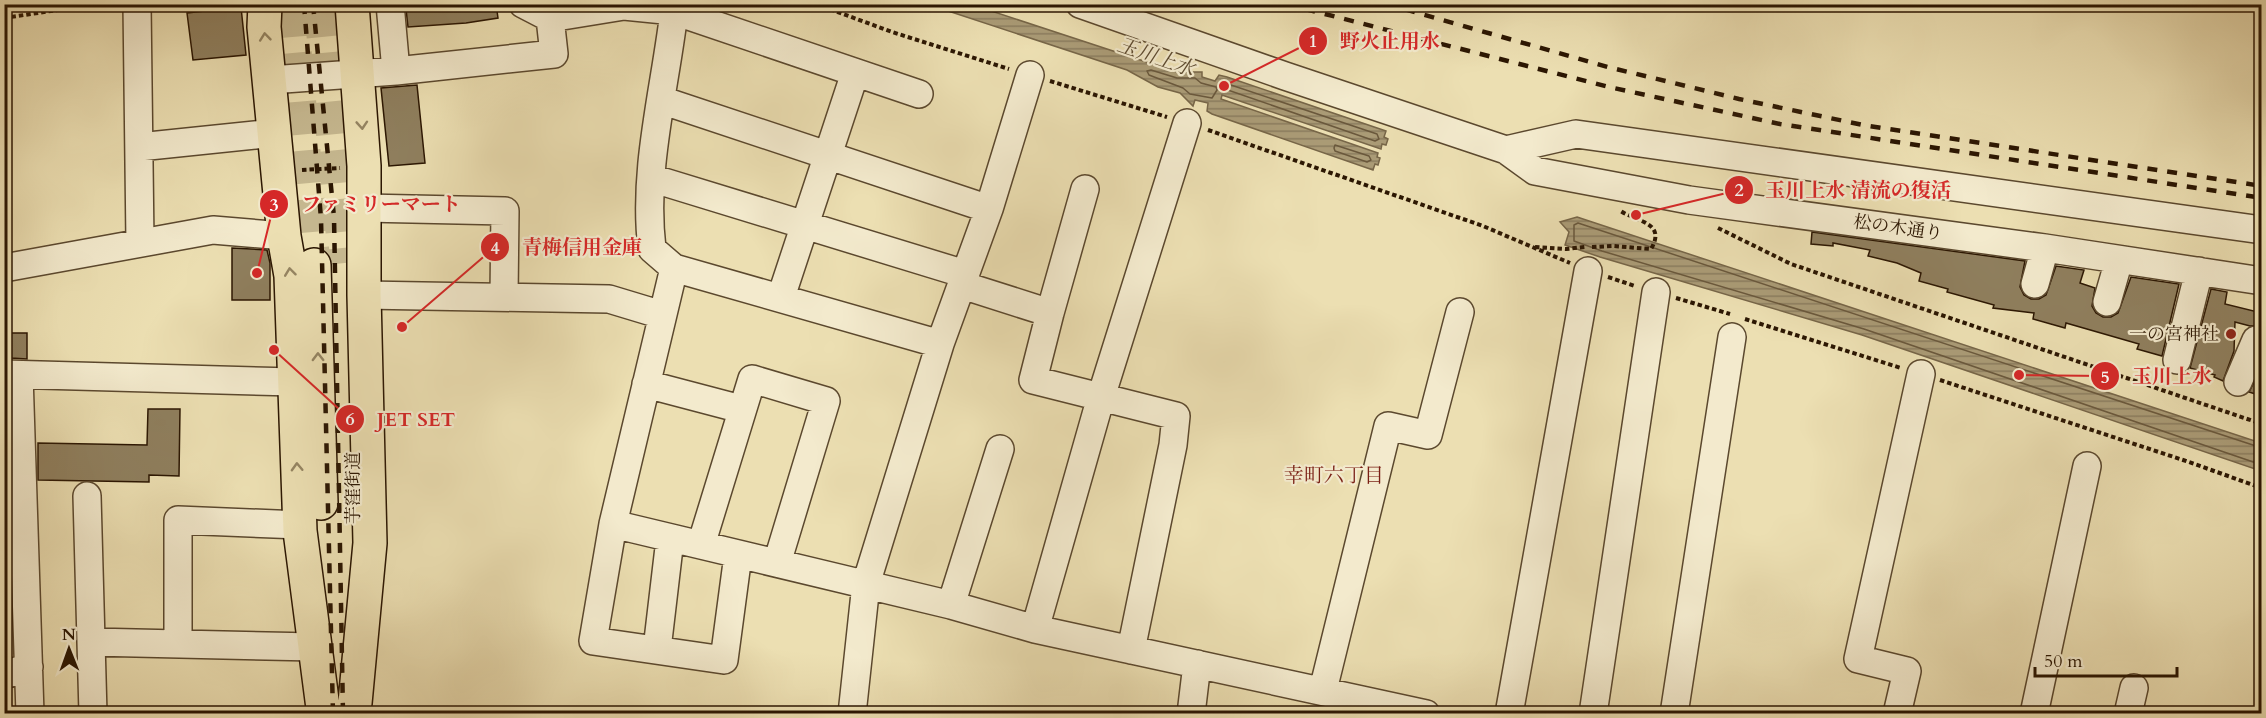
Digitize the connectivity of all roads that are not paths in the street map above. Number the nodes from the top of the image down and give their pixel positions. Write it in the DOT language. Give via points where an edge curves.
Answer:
graph roads {
  1 [pos="137,4"];
  2 [pos="264,4"];
  3 [pos="352,4"];
  4 [pos="390,4"];
  5 [pos="522,4"];
  6 [pos="1080,4"];
  7 [pos="674,8"];
  8 [pos="550,18"];
  9 [pos="396,71"];
  10 [pos="359,73"];
  11 [pos="855,73"];
  12 [pos="1030,75"];
  13 [pos="270,80"];
  14 [pos="919,94"];
  15 [pos="661,100"];
  16 [pos="1187,123"];
  17 [pos="274,133"];
  18 [pos="139,147"];
  19 [pos="1506,150"];
  20 [pos="828,155"];
  21 [pos="651,178"];
  22 [pos="1085,189"];
  23 [pos="365,208"];
  24 [pos="989,209"];
  25 [pos="805,226"];
  26 [pos="2262,230"];
  27 [pos="284,236"];
  28 [pos="140,243"];
  29 [pos="2045,248"];
  30 [pos="2120,260"];
  31 [pos="4,268"];
  32 [pos="674,268"];
  33 [pos="1588,271"];
  34 [pos="2199,271"];
  35 [pos="963,280"];
  36 [pos="2262,281"];
  37 [pos="2035,284"];
  38 [pos="1656,292"];
  39 [pos="364,295"];
  40 [pos="504,297"];
  41 [pos="781,297"];
  42 [pos="2107,302"];
  43 [pos="1460,312"];
  44 [pos="1050,313"];
  45 [pos="662,315"];
  46 [pos="1736,324"];
  47 [pos="2262,341"];
  48 [pos="940,344"];
  49 [pos="2177,360"];
  50 [pos="12,374"];
  51 [pos="1920,374"];
  52 [pos="294,382"];
  53 [pos="2238,382"];
  54 [pos="646,384"];
  55 [pos="1101,397"];
  56 [pos="741,409"];
  57 [pos="1000,449"];
  58 [pos="2087,466"];
  59 [pos="13,484"];
  60 [pos="87,496"];
  61 [pos="613,524"];
  62 [pos="300,525"];
  63 [pos="670,539"];
  64 [pos="701,545"];
  65 [pos="738,555"];
  66 [pos="15,559"];
  67 [pos="777,563"];
  68 [pos="866,584"];
  69 [pos="951,605"];
  70 [pos="1035,629"];
  71 [pos="92,642"];
  72 [pos="178,644"];
  73 [pos="315,647"];
  74 [pos="657,649"];
  75 [pos="1131,650"];
  76 [pos="1197,664"];
  77 [pos="17,671"];
  78 [pos="1323,690"];
  79 [pos="1369,707"];
  80 [pos="355,708"];
  81 [pos="323,711"];
  82 [pos="30,714"];
  83 [pos="93,714"];
  84 [pos="852,714"];
  85 [pos="1191,714"];
  86 [pos="1426,714"];
  87 [pos="1509,714"];
  88 [pos="1593,714"];
  89 [pos="1674,714"];
  90 [pos="1897,714"];
  91 [pos="2034,714"];
  1 -- 18 [label="street"];
  13 -- 2 [label="main road, one-way"];
  3 -- 10 [label="main road"];
  4 -- 9 [label="street"];
  5 -- 8 [label="street"];
  6 -- 19 [label="street"];
  7 -- 8 [label="street" via="624,6"];
  7 -- 11 [label="street"];
  7 -- 15 [label="street"];
  8 -- 9 [label="street" via="554,54"];
  9 -- 10 [label="street"];
  10 -- 13 [label="street"];
  10 -- 23 [label="main road, one-way"];
  11 -- 14 [label="street"];
  11 -- 20 [label="street"];
  12 -- 24 [label="street"];
  13 -- 17 [label="main road"];
  15 -- 20 [label="street"];
  15 -- 21 [label="street"];
  16 -- 55 [label="street"];
  17 -- 18 [label="street"];
  17 -- 27 [label="main road"];
  18 -- 28 [label="street"];
  19 -- 26 [label="street" via="1576,134"];
  19 -- 29 [label="street, 松の木通り" via="1535,171 1703,202"];
  20 -- 24 [label="street"];
  20 -- 25 [label="street"];
  21 -- 25 [label="street"];
  21 -- 32 [label="street" via="652,249"];
  22 -- 44 [label="street"];
  23 -- 39 [label="main road"];
  23 -- 40 [label="street" via="505,211"];
  24 -- 35 [label="street"];
  25 -- 35 [label="street"];
  25 -- 41 [label="street"];
  27 -- 28 [label="street" via="213,230"];
  52 -- 27 [label="main road, one-way" via="291,276"];
  28 -- 31 [label="street"];
  29 -- 30 [label="street, 松の木通り"];
  29 -- 37 [label="street"];
  30 -- 34 [label="street, 松の木通り"];
  30 -- 42 [label="street"];
  32 -- 41 [label="street"];
  32 -- 45 [label="street"];
  33 -- 87 [label="street"];
  34 -- 36 [label="street, 松の木通り"];
  34 -- 49 [label="street"];
  35 -- 44 [label="street"];
  35 -- 48 [label="street"];
  38 -- 88 [label="street"];
  39 -- 40 [label="street"];
  39 -- 80 [label="main road" via="370,543"];
  40 -- 45 [label="street" via="609,298"];
  41 -- 48 [label="street"];
  43 -- 78 [label="street" via="1428,435 1388,426"];
  44 -- 55 [label="street" via="1033,380"];
  45 -- 54 [label="street"];
  46 -- 89 [label="street"];
  47 -- 53 [label="street" via="2256,340"];
  48 -- 68 [label="street"];
  50 -- 52 [label="street"];
  50 -- 59 [label="street"];
  51 -- 90 [label="street" via="1858,659 1907,671"];
  62 -- 52 [label="main road, one-way"];
  54 -- 56 [label="street"];
  54 -- 61 [label="street"];
  55 -- 70 [label="street"];
  55 -- 75 [label="street" via="1176,416"];
  56 -- 64 [label="street"];
  56 -- 67 [label="street" via="752,379 826,401"];
  57 -- 69 [label="street"];
  58 -- 91 [label="street"];
  59 -- 66 [label="street"];
  60 -- 71 [label="street"];
  61 -- 63 [label="street"];
  61 -- 74 [label="street" via="593,641"];
  62 -- 72 [label="street" via="178,520"];
  62 -- 73 [label="main road"];
  63 -- 64 [label="street"];
  63 -- 74 [label="street"];
  64 -- 65 [label="street"];
  65 -- 67 [label="street"];
  65 -- 74 [label="street" via="724,660"];
  66 -- 77 [label="street"];
  67 -- 68 [label="street"];
  68 -- 69 [label="street"];
  68 -- 84 [label="street"];
  69 -- 70 [label="street"];
  70 -- 75 [label="street"];
  71 -- 72 [label="street"];
  71 -- 83 [label="street"];
  72 -- 73 [label="street"];
  73 -- 81 [label="main road"];
  75 -- 76 [label="street"];
  76 -- 78 [label="street"];
  76 -- 85 [label="street"];
  77 -- 82 [label="street"];
  78 -- 79 [label="street"];
  79 -- 86 [label="street"];
  81 -- 80 [label="main road, 芋窪街道, one-way" via="322,541 329,264 351,325"];
}
